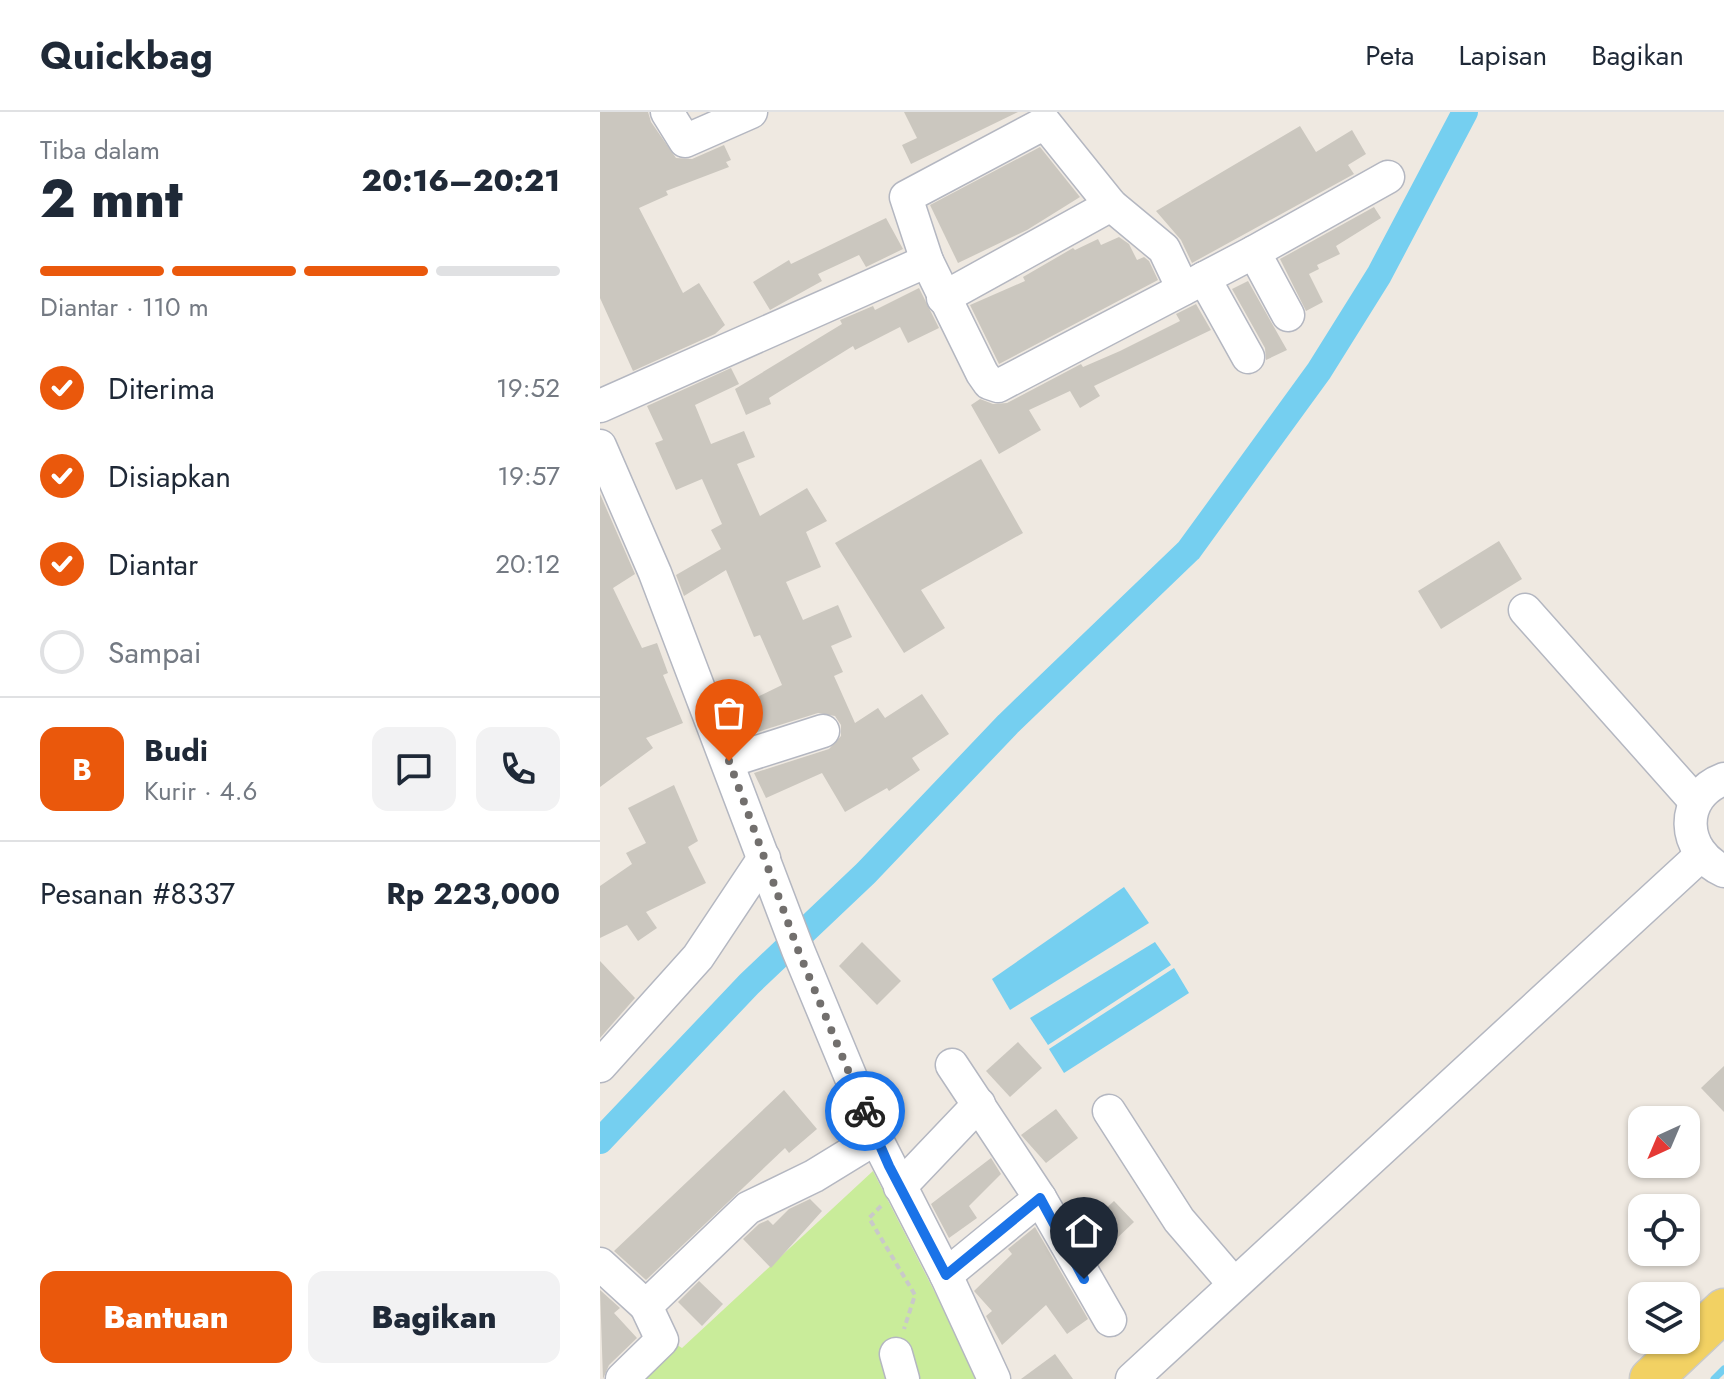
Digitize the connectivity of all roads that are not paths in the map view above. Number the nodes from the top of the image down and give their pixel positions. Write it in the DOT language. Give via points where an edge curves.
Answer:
graph roads {
  1 [pos="667,112"];
  2 [pos="751,112"];
  3 [pos="1042,117"];
  4 [pos="1388,177"];
  5 [pos="1111,205"];
  6 [pos="1254,252"];
  7 [pos="927,261"];
  8 [pos="1193,283"];
  9 [pos="943,298"];
  10 [pos="1288,315"];
  11 [pos="1248,357"];
  12 [pos="600,406"];
  13 [pos="600,446"];
  14 [pos="1525,610"];
  15 [pos="823,731"];
  16 [pos="729,761"];
  17 [pos="1724,779"];
  18 [pos="1695,801"];
  19 [pos="1712,863"];
  20 [pos="768,870"];
  21 [pos="952,1065"];
  22 [pos="600,1066"];
  23 [pos="979,1104"];
  24 [pos="1109,1111"];
  25 [pos="876,1138"];
  26 [pos="900,1187"];
  27 [pos="1040,1198"];
  28 [pos="600,1264"];
  29 [pos="946,1275"];
  30 [pos="1234,1284"];
  31 [pos="646,1306"];
  32 [pos="1724,1310"];
  33 [pos="1110,1320"];
  34 [pos="622,1379"];
  35 [pos="994,1379"];
  36 [pos="1132,1379"];
  37 [pos="1651,1379"];
  1 -- 2 [label="street" via="685,141"];
  3 -- 5 [label="street"];
  3 -- 7 [label="street" via="910,191 906,206"];
  4 -- 6 [label="street"];
  5 -- 8 [label="street" via="1164,249"];
  5 -- 9 [label="street"];
  6 -- 8 [label="street"];
  6 -- 10 [label="street"];
  7 -- 9 [label="street"];
  7 -- 12 [label="street"];
  8 -- 9 [label="street" via="998,386 982,373"];
  8 -- 11 [label="street"];
  13 -- 16 [label="street"];
  14 -- 18 [label="street"];
  15 -- 16 [label="street"];
  16 -- 20 [label="street"];
  17 -- 18 [label="street" via="1710,784"];
  18 -- 19 [label="street" via="1691,839"];
  19 -- 30 [label="street"];
  20 -- 22 [label="street"];
  20 -- 25 [label="street"];
  21 -- 23 [label="street"];
  23 -- 26 [label="street"];
  23 -- 27 [label="street"];
  24 -- 30 [label="street" via="1179,1220"];
  25 -- 26 [label="street"];
  25 -- 31 [label="street" via="748,1208"];
  26 -- 29 [label="street"];
  27 -- 29 [label="street"];
  27 -- 33 [label="street"];
  28 -- 31 [label="street"];
  29 -- 35 [label="street"];
  30 -- 36 [label="street"];
  31 -- 34 [label="street" via="662,1340"];
  32 -- 37 [label="main road"];
}
